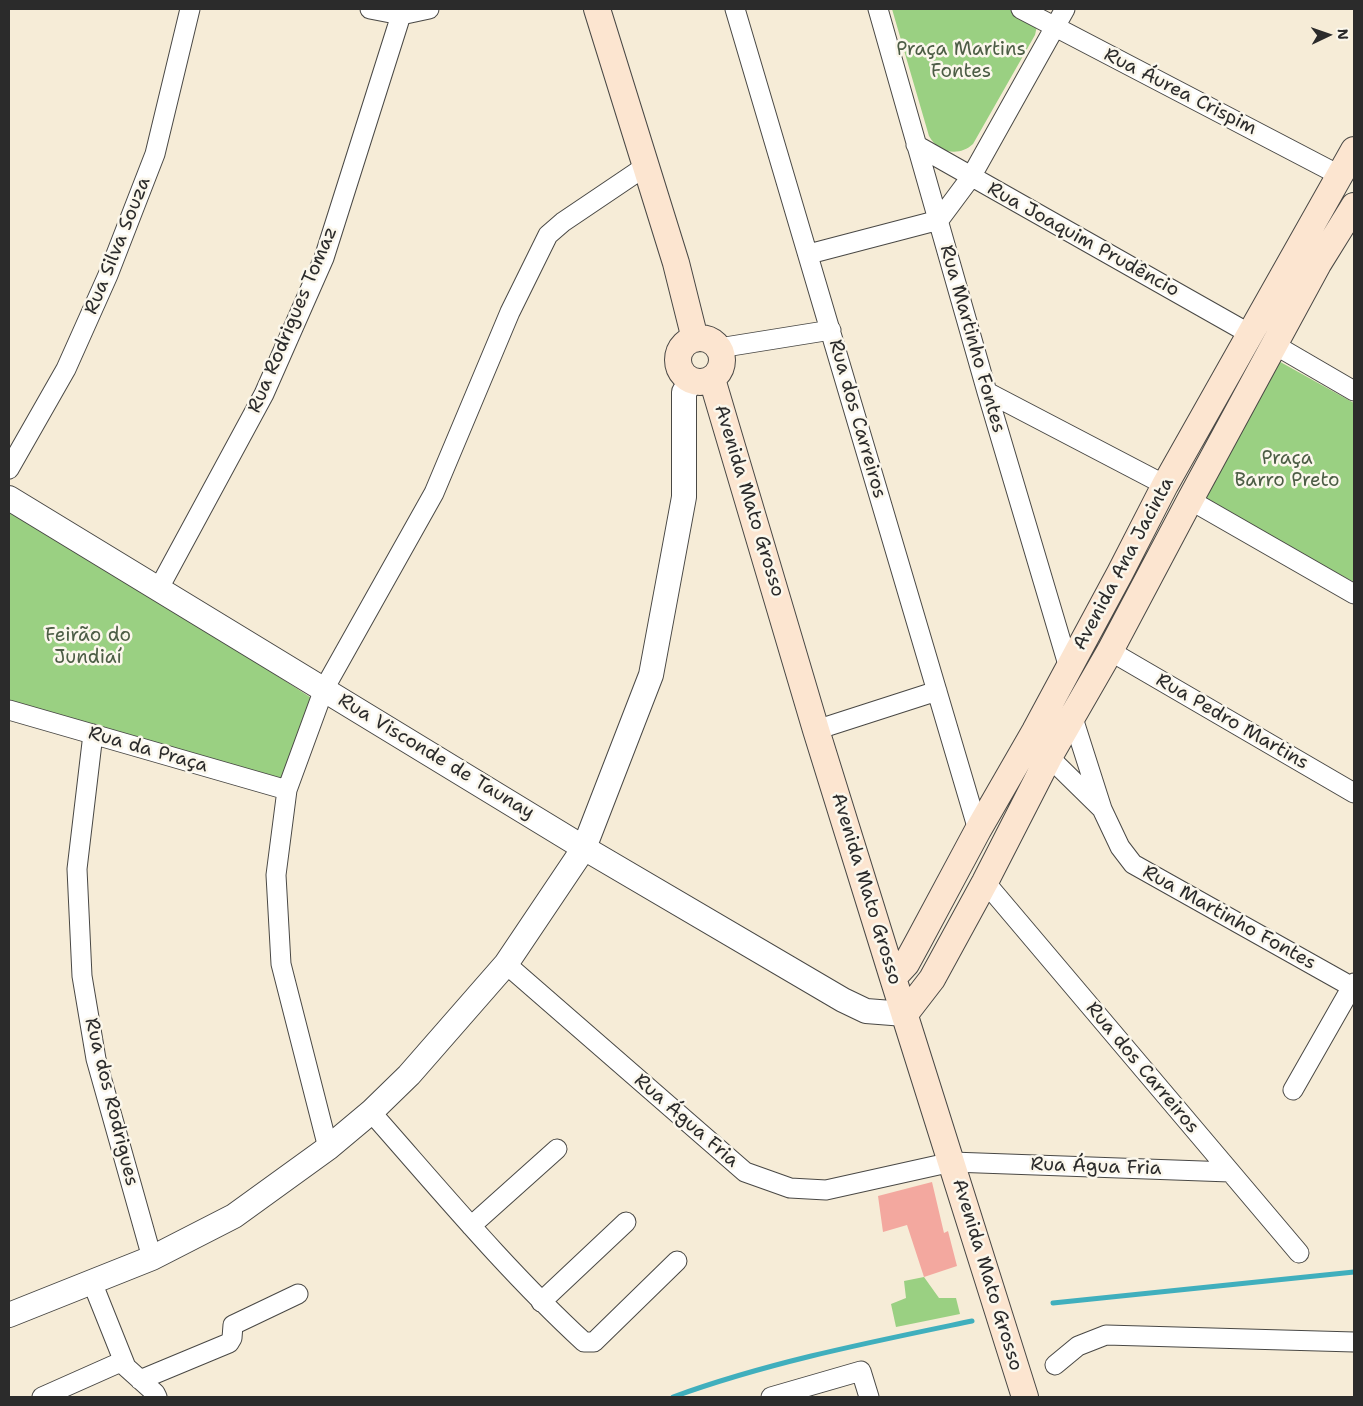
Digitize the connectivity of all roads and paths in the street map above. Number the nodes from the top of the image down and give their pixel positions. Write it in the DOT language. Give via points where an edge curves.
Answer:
graph roads {
  1 [pos="190,9"];
  2 [pos="370,9"];
  3 [pos="429,9"];
  4 [pos="597,9"];
  5 [pos="735,9"];
  6 [pos="878,9"];
  7 [pos="1021,9"];
  8 [pos="1065,9"];
  9 [pos="400,12"];
  10 [pos="1055,27"];
  11 [pos="916,145"];
  12 [pos="1354,150"];
  13 [pos="646,166"];
  14 [pos="1339,175"];
  15 [pos="971,177"];
  16 [pos="1354,206"];
  17 [pos="939,220"];
  18 [pos="809,254"];
  19 [pos="1308,258"];
  20 [pos="831,330"];
  21 [pos="1250,334"];
  22 [pos="695,339"];
  23 [pos="1274,345"];
  24 [pos="719,348"];
  25 [pos="702,380"];
  26 [pos="1354,391"];
  27 [pos="986,392"];
  28 [pos="9,469"];
  29 [pos="1165,485"];
  30 [pos="9,498"];
  31 [pos="1190,500"];
  32 [pos="1120,573"];
  33 [pos="159,588"];
  34 [pos="1144,589"];
  35 [pos="1354,594"];
  36 [pos="1110,651"];
  37 [pos="1069,668"];
  38 [pos="324,689"];
  39 [pos="937,691"];
  40 [pos="9,710"];
  41 [pos="1072,715"];
  42 [pos="816,730"];
  43 [pos="93,734"];
  44 [pos="1049,757"];
  45 [pos="287,790"];
  46 [pos="1354,793"];
  47 [pos="1102,809"];
  48 [pos="978,830"];
  49 [pos="584,848"];
  50 [pos="985,882"];
  51 [pos="942,896"];
  52 [pos="968,912"];
  53 [pos="506,964"];
  54 [pos="893,978"];
  55 [pos="1354,986"];
  56 [pos="866,1012"];
  57 [pos="905,1014"];
  58 [pos="1293,1090"];
  59 [pos="371,1112"];
  60 [pos="328,1148"];
  61 [pos="557,1149"];
  62 [pos="952,1162"];
  63 [pos="1230,1172"];
  64 [pos="626,1222"];
  65 [pos="471,1226"];
  66 [pos="1300,1253"];
  67 [pos="152,1258"];
  68 [pos="677,1261"];
  69 [pos="92,1282"];
  70 [pos="298,1294"];
  71 [pos="541,1302"];
  72 [pos="9,1315"];
  73 [pos="1354,1342"];
  74 [pos="123,1361"];
  75 [pos="1055,1365"];
  76 [pos="140,1380"];
  77 [pos="42,1397"];
  78 [pos="157,1397"];
  79 [pos="771,1397"];
  80 [pos="869,1397"];
  81 [pos="1025,1397"];
  1 -- 28 [label="street, Rua Silva Souza" via="155,154 108,275 66,369"];
  2 -- 9 [label="street"];
  3 -- 9 [label="street"];
  4 -- 13 [label="main road"];
  5 -- 18 [label="street, Rua dos Carreiros"];
  6 -- 11 [label="street, Rua Martinho Fontes"];
  7 -- 10 [label="street, Rua Áurea Crispim"];
  8 -- 10 [label="street"];
  9 -- 33 [label="street, Rua Rodrigues Tomaz" via="324,258 264,394"];
  10 -- 14 [label="street, Rua Áurea Crispim"];
  10 -- 15 [label="street"];
  11 -- 15 [label="street, Rua Joaquim Prudêncio"];
  11 -- 17 [label="street, Rua Martinho Fontes"];
  12 -- 14 [label="main road, Avenida Ana Jacinta"];
  13 -- 22 [label="main road"];
  13 -- 38 [label="street" via="563,222 548,236 510,312 434,493"];
  14 -- 19 [label="main road, Avenida Ana Jacinta"];
  15 -- 17 [label="street"];
  15 -- 21 [label="street, Rua Joaquim Prudêncio"];
  16 -- 19 [label="main road, Avenida Ana Jacinta"];
  17 -- 18 [label="street"];
  17 -- 27 [label="street, Rua Martinho Fontes"];
  18 -- 20 [label="street, Rua dos Carreiros"];
  19 -- 21 [label="main road, Avenida Ana Jacinta"];
  19 -- 23 [label="main road, Avenida Ana Jacinta"];
  20 -- 24 [label="street"];
  20 -- 39 [label="street, Rua dos Carreiros"];
  21 -- 29 [label="main road, Avenida Ana Jacinta"];
  22 -- 24 [label="main road" via="708,340"];
  22 -- 25 [label="main road" via="683,346 678,359 682,372"];
  23 -- 26 [label="street"];
  23 -- 31 [label="main road, Avenida Ana Jacinta"];
  24 -- 25 [label="main road" via="721,368"];
  25 -- 42 [label="main road, Avenida Mato Grosso"];
  25 -- 49 [label="street" via="684,392 684,496 651,674"];
  27 -- 29 [label="street"];
  27 -- 37 [label="street, Rua Martinho Fontes"];
  29 -- 32 [label="main road, Avenida Ana Jacinta"];
  30 -- 33 [label="street, Rua Visconde de Taunay"];
  31 -- 34 [label="main road, Avenida Ana Jacinta"];
  31 -- 35 [label="street"];
  32 -- 34 [label="main road"];
  32 -- 37 [label="main road, Avenida Ana Jacinta"];
  33 -- 38 [label="street, Rua Visconde de Taunay"];
  34 -- 36 [label="main road, Avenida Ana Jacinta"];
  36 -- 41 [label="main road, Avenida Ana Jacinta"];
  36 -- 46 [label="street, Rua Pedro Martins"];
  37 -- 48 [label="main road, Avenida Ana Jacinta"];
  38 -- 45 [label="street"];
  38 -- 49 [label="street, Rua Visconde de Taunay"];
  39 -- 42 [label="street"];
  39 -- 48 [label="street, Rua dos Carreiros"];
  40 -- 43 [label="street, Rua da Praça"];
  41 -- 44 [label="main road, Avenida Ana Jacinta"];
  41 -- 47 [label="street, Rua Martinho Fontes"];
  42 -- 54 [label="main road, Avenida Mato Grosso"];
  43 -- 45 [label="street, Rua da Praça"];
  43 -- 67 [label="street, Rua dos Rodrigues" via="77,869 82,976 96,1059"];
  44 -- 47 [label="street, Rua Martinho Fontes"];
  44 -- 50 [label="main road, Avenida Ana Jacinta"];
  45 -- 60 [label="street" via="276,875 281,964"];
  47 -- 55 [label="street, Rua Martinho Fontes" via="1120,847 1134,864"];
  48 -- 51 [label="main road, Avenida Ana Jacinta"];
  49 -- 53 [label="street"];
  49 -- 56 [label="street, Rua Visconde de Taunay"];
  50 -- 52 [label="main road, Avenida Ana Jacinta"];
  50 -- 63 [label="street, Rua dos Carreiros"];
  51 -- 52 [label="main road"];
  51 -- 54 [label="main road, Avenida Ana Jacinta" via="906,964"];
  52 -- 57 [label="main road, Avenida Ana Jacinta" via="932,979"];
  53 -- 59 [label="street" via="409,1075"];
  53 -- 62 [label="street, Rua Água Fria" via="745,1172 790,1188 826,1190"];
  54 -- 56 [label="street"];
  54 -- 57 [label="main road, Avenida Mato Grosso"];
  55 -- 58 [label="street"];
  56 -- 57 [label="street, Rua Visconde de Taunay"];
  57 -- 62 [label="main road, Avenida Mato Grosso"];
  59 -- 60 [label="street"];
  59 -- 65 [label="street"];
  60 -- 67 [label="street" via="234,1216"];
  61 -- 65 [label="street"];
  62 -- 63 [label="street, Rua Água Fria"];
  62 -- 81 [label="main road, Avenida Mato Grosso"];
  63 -- 66 [label="street, Rua dos Carreiros"];
  64 -- 71 [label="street"];
  65 -- 71 [label="street"];
  67 -- 69 [label="street"];
  68 -- 71 [label="street" via="594,1342 584,1342"];
  69 -- 72 [label="street"];
  69 -- 74 [label="street"];
  70 -- 76 [label="street" via="233,1325 229,1343"];
  73 -- 75 [label="street" via="1106,1335 1078,1346"];
  74 -- 76 [label="street"];
  74 -- 77 [label="street"];
  76 -- 78 [label="street"];
  79 -- 80 [label="street" via="861,1371"];
}
